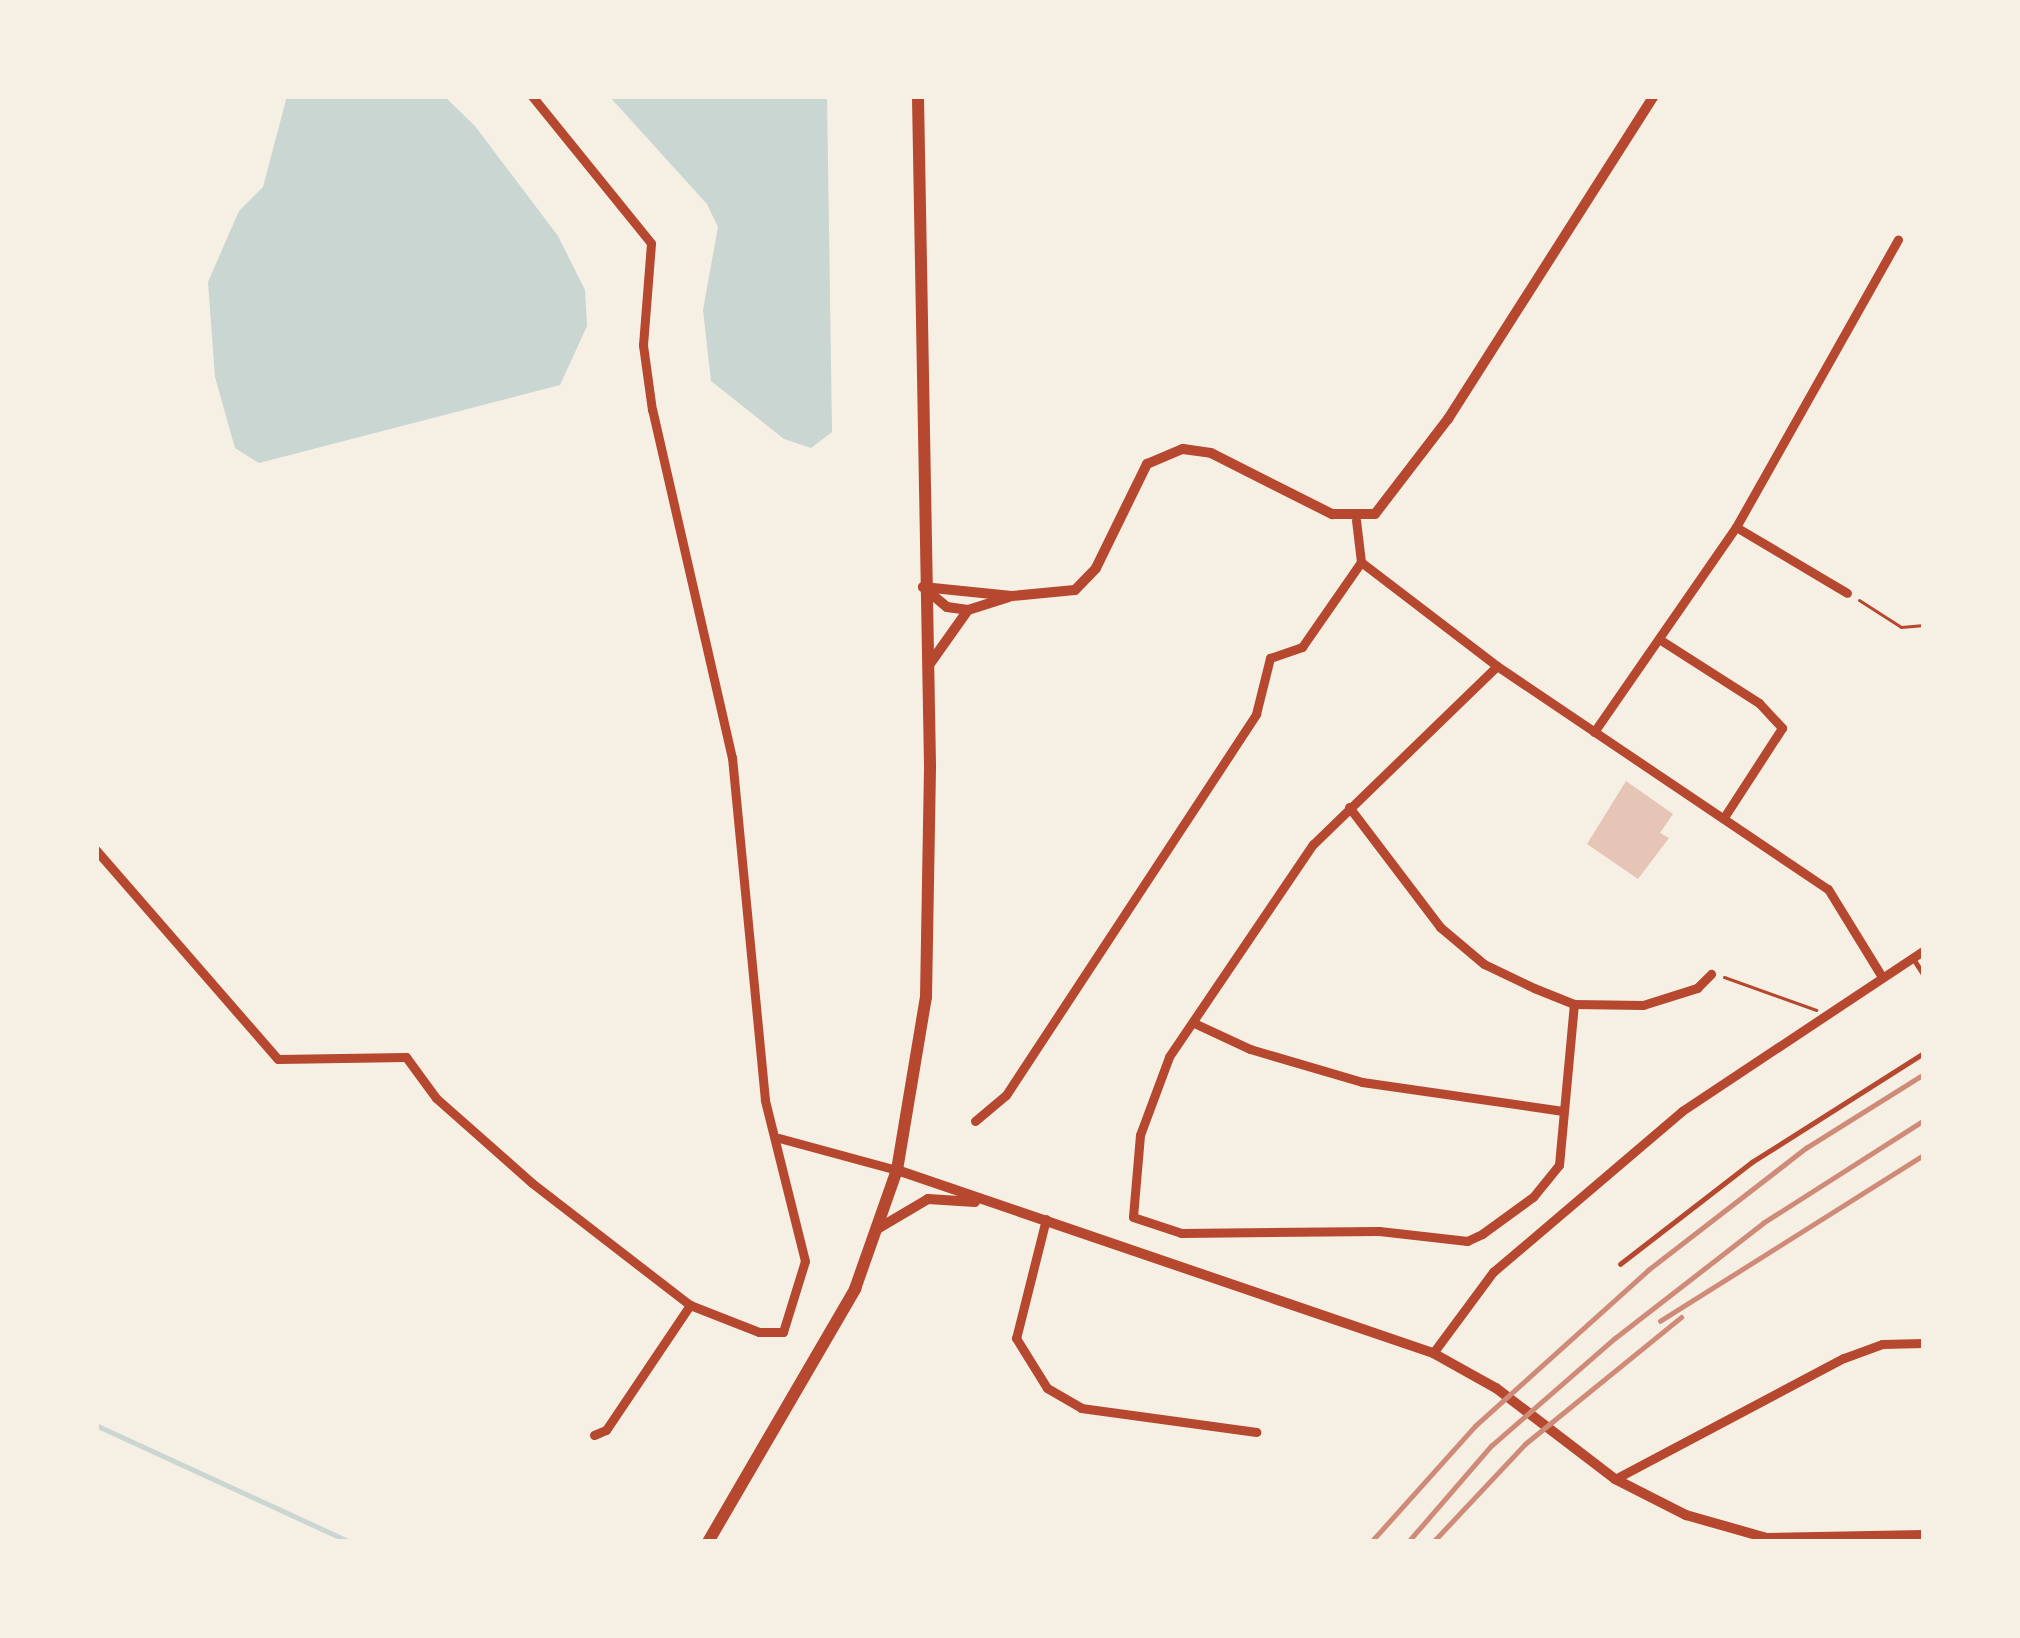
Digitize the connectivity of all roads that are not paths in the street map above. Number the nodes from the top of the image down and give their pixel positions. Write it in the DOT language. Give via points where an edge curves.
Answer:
graph roads {
  1 [pos="532,96"];
  2 [pos="918,96"];
  3 [pos="1654,96"];
  4 [pos="1898,239"];
  5 [pos="1356,520"];
  6 [pos="1736,527"];
  7 [pos="1360,562"];
  8 [pos="923,587"];
  9 [pos="1847,593"];
  10 [pos="1012,596"];
  11 [pos="968,610"];
  12 [pos="1659,639"];
  13 [pos="1497,666"];
  14 [pos="927,668"];
  15 [pos="1594,732"];
  16 [pos="1349,807"];
  17 [pos="1723,819"];
  18 [pos="96,850"];
  19 [pos="1924,950"];
  20 [pos="1912,956"];
  21 [pos="1711,974"];
  22 [pos="1881,974"];
  23 [pos="1924,975"];
  24 [pos="1574,1004"];
  25 [pos="1194,1023"];
  26 [pos="1924,1053"];
  27 [pos="1562,1111"];
  28 [pos="975,1121"];
  29 [pos="779,1138"];
  30 [pos="898,1170"];
  31 [pos="1016,1210"];
  32 [pos="1046,1219"];
  33 [pos="879,1228"];
  34 [pos="1620,1264"];
  35 [pos="690,1305"];
  36 [pos="1924,1343"];
  37 [pos="1433,1353"];
  38 [pos="1256,1432"];
  39 [pos="594,1435"];
  40 [pos="1615,1479"];
  41 [pos="1924,1535"];
  42 [pos="1766,1540"];
  43 [pos="708,1542"];
  1 -- 29 [label="street" via="651,243 643,345 652,410 733,758 765,1100"];
  2 -- 8 [label="main road"];
  3 -- 5 [label="street" via="1393,499"];
  4 -- 6 [label="street"];
  5 -- 7 [label="street"];
  5 -- 10 [label="street" via="1210,453 1170,451 1137,476 1089,580 1055,597"];
  6 -- 9 [label="street"];
  6 -- 12 [label="street"];
  7 -- 13 [label="street"];
  7 -- 28 [label="street" via="1302,647 1270,658 1256,714 1006,1095"];
  8 -- 10 [label="street"];
  8 -- 11 [label="street" via="947,607"];
  8 -- 14 [label="main road"];
  10 -- 11 [label="street"];
  11 -- 14 [label="street"];
  12 -- 15 [label="street"];
  12 -- 17 [label="street" via="1759,703 1783,728"];
  13 -- 15 [label="street"];
  13 -- 16 [label="street"];
  14 -- 30 [label="main road" via="926,997"];
  15 -- 17 [label="street"];
  16 -- 24 [label="street" via="1440,927 1484,964"];
  16 -- 25 [label="street" via="1312,844"];
  17 -- 22 [label="street" via="1839,899"];
  18 -- 35 [label="street" via="278,1059 406,1057 436,1098 532,1183"];
  19 -- 20 [label="street"];
  20 -- 22 [label="street"];
  20 -- 23 [label="lane"];
  21 -- 24 [label="street" via="1697,988 1642,1005"];
  22 -- 37 [label="street" via="1682,1111 1498,1268"];
  24 -- 27 [label="street"];
  25 -- 27 [label="street" via="1362,1082"];
  25 -- 27 [label="street" via="1169,1057 1140,1135 1133,1217 1152,1230 1467,1241 1550,1182"];
  26 -- 34 [label="lane" via="1752,1162"];
  29 -- 30 [label="street"];
  29 -- 35 [label="street" via="805,1262 797,1297 776,1336"];
  30 -- 31 [label="street"];
  30 -- 33 [label="main road"];
  31 -- 32 [label="street"];
  31 -- 33 [label="street" via="928,1199"];
  32 -- 37 [label="street"];
  32 -- 38 [label="street" via="1016,1338 1047,1388 1081,1408"];
  33 -- 43 [label="main road" via="835,1335"];
  35 -- 39 [label="street"];
  36 -- 40 [label="street" via="1882,1344 1844,1358"];
  37 -- 40 [label="street" via="1496,1388"];
  40 -- 42 [label="street" via="1686,1515"];
  41 -- 42 [label="street"];
}
